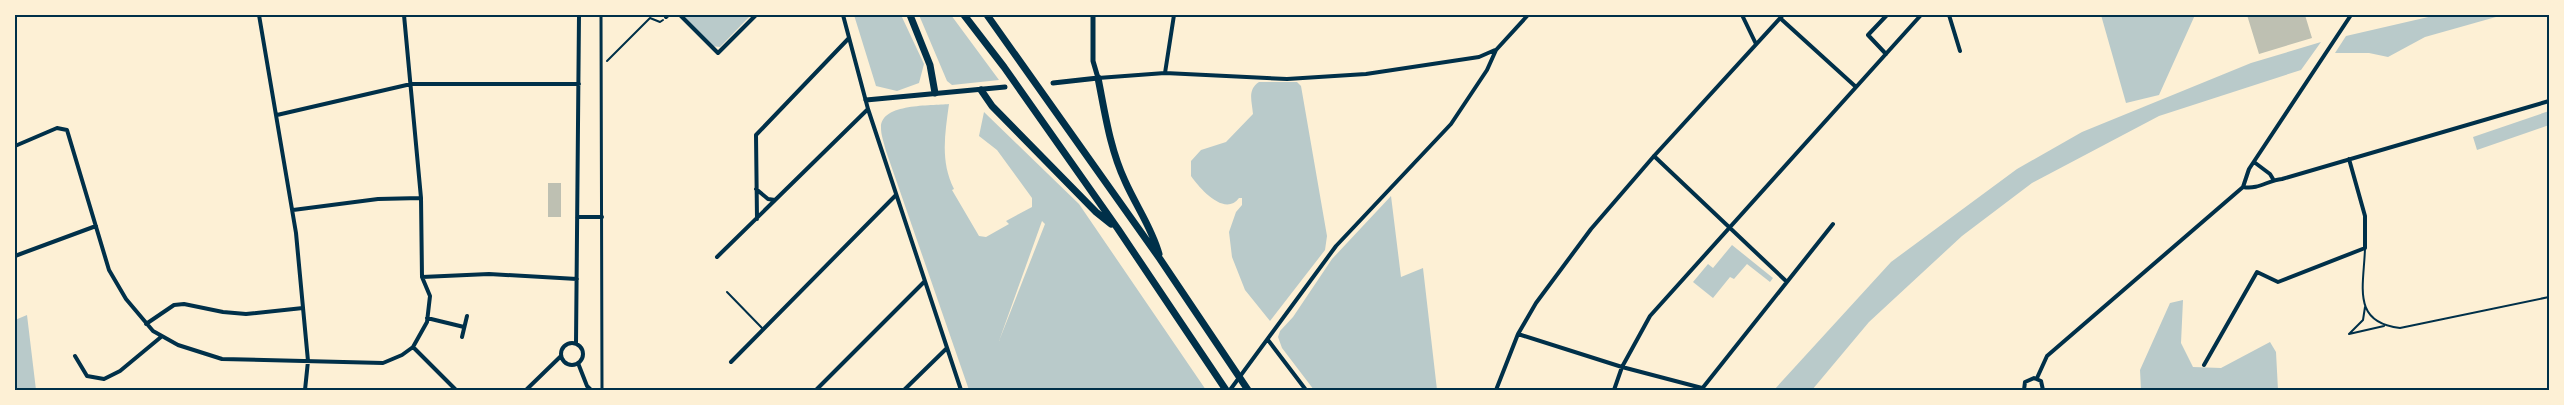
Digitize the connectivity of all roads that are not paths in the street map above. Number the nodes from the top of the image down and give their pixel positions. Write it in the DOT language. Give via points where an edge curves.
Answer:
graph roads {
  1 [pos="260,15"];
  2 [pos="404,15"];
  3 [pos="579,15"];
  4 [pos="601,15"];
  5 [pos="680,15"];
  6 [pos="756,15"];
  7 [pos="843,15"];
  8 [pos="910,15"];
  9 [pos="964,15"];
  10 [pos="987,15"];
  11 [pos="1093,15"];
  12 [pos="1174,15"];
  13 [pos="1528,15"];
  14 [pos="1742,15"];
  15 [pos="1887,15"];
  16 [pos="1921,15"];
  17 [pos="1948,15"];
  18 [pos="2351,15"];
  19 [pos="1781,16"];
  20 [pos="848,38"];
  21 [pos="1756,44"];
  22 [pos="1496,50"];
  23 [pos="1960,51"];
  24 [pos="1886,54"];
  25 [pos="1165,73"];
  26 [pos="1098,78"];
  27 [pos="1053,83"];
  28 [pos="411,84"];
  29 [pos="579,84"];
  30 [pos="1005,87"];
  31 [pos="1856,87"];
  32 [pos="981,90"];
  33 [pos="934,93"];
  34 [pos="866,100"];
  35 [pos="2549,101"];
  36 [pos="868,109"];
  37 [pos="277,115"];
  38 [pos="15,146"];
  39 [pos="1654,156"];
  40 [pos="2349,159"];
  41 [pos="2254,162"];
  42 [pos="2273,179"];
  43 [pos="2243,188"];
  44 [pos="756,189"];
  45 [pos="896,195"];
  46 [pos="421,198"];
  47 [pos="777,199"];
  48 [pos="293,210"];
  49 [pos="578,217"];
  50 [pos="602,217"];
  51 [pos="757,219"];
  52 [pos="1833,224"];
  53 [pos="96,226"];
  54 [pos="1729,227"];
  55 [pos="1118,229"];
  56 [pos="2365,248"];
  57 [pos="15,256"];
  58 [pos="717,257"];
  59 [pos="1160,259"];
  60 [pos="422,277"];
  61 [pos="577,279"];
  62 [pos="1786,281"];
  63 [pos="924,282"];
  64 [pos="727,292"];
  65 [pos="2549,297"];
  66 [pos="2365,307"];
  67 [pos="303,308"];
  68 [pos="467,316"];
  69 [pos="427,318"];
  70 [pos="146,324"];
  71 [pos="2384,326"];
  72 [pos="464,327"];
  73 [pos="763,329"];
  74 [pos="1518,334"];
  75 [pos="161,337"];
  76 [pos="462,337"];
  77 [pos="1268,340"];
  78 [pos="576,344"];
  79 [pos="413,347"];
  80 [pos="947,348"];
  81 [pos="74,356"];
  82 [pos="561,356"];
  83 [pos="308,362"];
  84 [pos="730,362"];
  85 [pos="578,363"];
  86 [pos="2204,365"];
  87 [pos="1622,367"];
  88 [pos="2037,378"];
  89 [pos="1246,388"];
  90 [pos="1227,389"];
  91 [pos="1701,389"];
  92 [pos="305,390"];
  93 [pos="456,390"];
  94 [pos="526,390"];
  95 [pos="591,390"];
  96 [pos="602,390"];
  97 [pos="816,390"];
  98 [pos="904,390"];
  99 [pos="961,390"];
  100 [pos="1306,390"];
  101 [pos="1496,390"];
  102 [pos="1614,390"];
  103 [pos="2024,390"];
  104 [pos="2043,390"];
  1 -- 37 [label="street"];
  2 -- 28 [label="street"];
  3 -- 29 [label="street"];
  4 -- 50 [label="street"];
  5 -- 6 [label="street" via="718,53"];
  7 -- 20 [label="street"];
  8 -- 33 [label="highway" via="930,65"];
  9 -- 55 [label="highway"];
  10 -- 59 [label="highway"];
  11 -- 26 [label="street" via="1093,61"];
  12 -- 25 [label="street"];
  13 -- 22 [label="street"];
  14 -- 21 [label="street"];
  15 -- 24 [label="street" via="1868,36"];
  16 -- 24 [label="street"];
  17 -- 23 [label="street"];
  18 -- 41 [label="street"];
  19 -- 21 [label="street"];
  19 -- 31 [label="street"];
  20 -- 34 [label="street"];
  20 -- 44 [label="street" via="756,134"];
  21 -- 39 [label="street"];
  22 -- 25 [label="street" via="1479,57 1356,74 1287,79"];
  22 -- 77 [label="street" via="1452,124 1336,246"];
  24 -- 31 [label="street"];
  25 -- 26 [label="street"];
  26 -- 27 [label="street"];
  26 -- 59 [label="highway" via="1114,156 1154,235"];
  28 -- 29 [label="street"];
  28 -- 37 [label="street"];
  28 -- 46 [label="street"];
  29 -- 49 [label="street"];
  30 -- 32 [label="street"];
  31 -- 54 [label="street"];
  32 -- 33 [label="street"];
  32 -- 55 [label="highway" via="992,106 1096,212"];
  33 -- 34 [label="street"];
  34 -- 36 [label="street"];
  35 -- 40 [label="street"];
  36 -- 45 [label="street"];
  36 -- 47 [label="street"];
  37 -- 48 [label="street"];
  38 -- 53 [label="street" via="57,128 67,130"];
  39 -- 54 [label="street"];
  39 -- 74 [label="street" via="1591,229 1536,303"];
  40 -- 42 [label="street"];
  40 -- 56 [label="street" via="2364,216"];
  41 -- 42 [label="street"];
  41 -- 43 [label="street"];
  42 -- 43 [label="street" via="2265,186"];
  43 -- 88 [label="street" via="2047,356"];
  44 -- 47 [label="street" via="768,199"];
  44 -- 51 [label="street"];
  45 -- 63 [label="street"];
  45 -- 73 [label="street"];
  46 -- 48 [label="street" via="378,199"];
  46 -- 60 [label="street"];
  47 -- 51 [label="street"];
  48 -- 67 [label="street"];
  49 -- 50 [label="street"];
  49 -- 61 [label="street"];
  50 -- 96 [label="street"];
  51 -- 58 [label="street"];
  52 -- 62 [label="street"];
  53 -- 57 [label="street"];
  53 -- 70 [label="street" via="109,270"];
  54 -- 62 [label="street"];
  54 -- 87 [label="street" via="1650,316"];
  55 -- 90 [label="highway"];
  56 -- 66 [label="lane"];
  56 -- 86 [label="street" via="2278,282 2258,272"];
  59 -- 89 [label="highway"];
  60 -- 61 [label="street" via="489,274"];
  60 -- 69 [label="street" via="430,296"];
  61 -- 78 [label="street"];
  62 -- 91 [label="street"];
  63 -- 80 [label="street"];
  63 -- 97 [label="street"];
  64 -- 73 [label="lane"];
  65 -- 71 [label="lane" via="2400,328"];
  66 -- 71 [label="lane" via="2373,320"];
  66 -- 71 [label="lane" via="2362,320 2349,334"];
  67 -- 70 [label="street" via="246,314 174,305"];
  67 -- 83 [label="street"];
  68 -- 72 [label="street"];
  69 -- 72 [label="street"];
  69 -- 79 [label="street"];
  70 -- 75 [label="street"];
  72 -- 76 [label="street"];
  73 -- 84 [label="street"];
  74 -- 87 [label="street"];
  74 -- 101 [label="street"];
  75 -- 81 [label="street" via="120,371 104,379 87,376"];
  75 -- 83 [label="street" via="186,349 222,359"];
  77 -- 90 [label="street"];
  77 -- 100 [label="street"];
  78 -- 82 [label="street" via="569,343"];
  78 -- 85 [label="street" via="583,351"];
  79 -- 83 [label="street" via="383,363"];
  79 -- 93 [label="street"];
  80 -- 98 [label="street"];
  80 -- 99 [label="street"];
  82 -- 85 [label="street" via="568,365"];
  82 -- 94 [label="street"];
  83 -- 92 [label="street"];
  85 -- 95 [label="street"];
  87 -- 91 [label="street"];
  87 -- 102 [label="street"];
  88 -- 103 [label="street" via="2028,379"];
  88 -- 104 [label="street" via="2043,384"];
}
